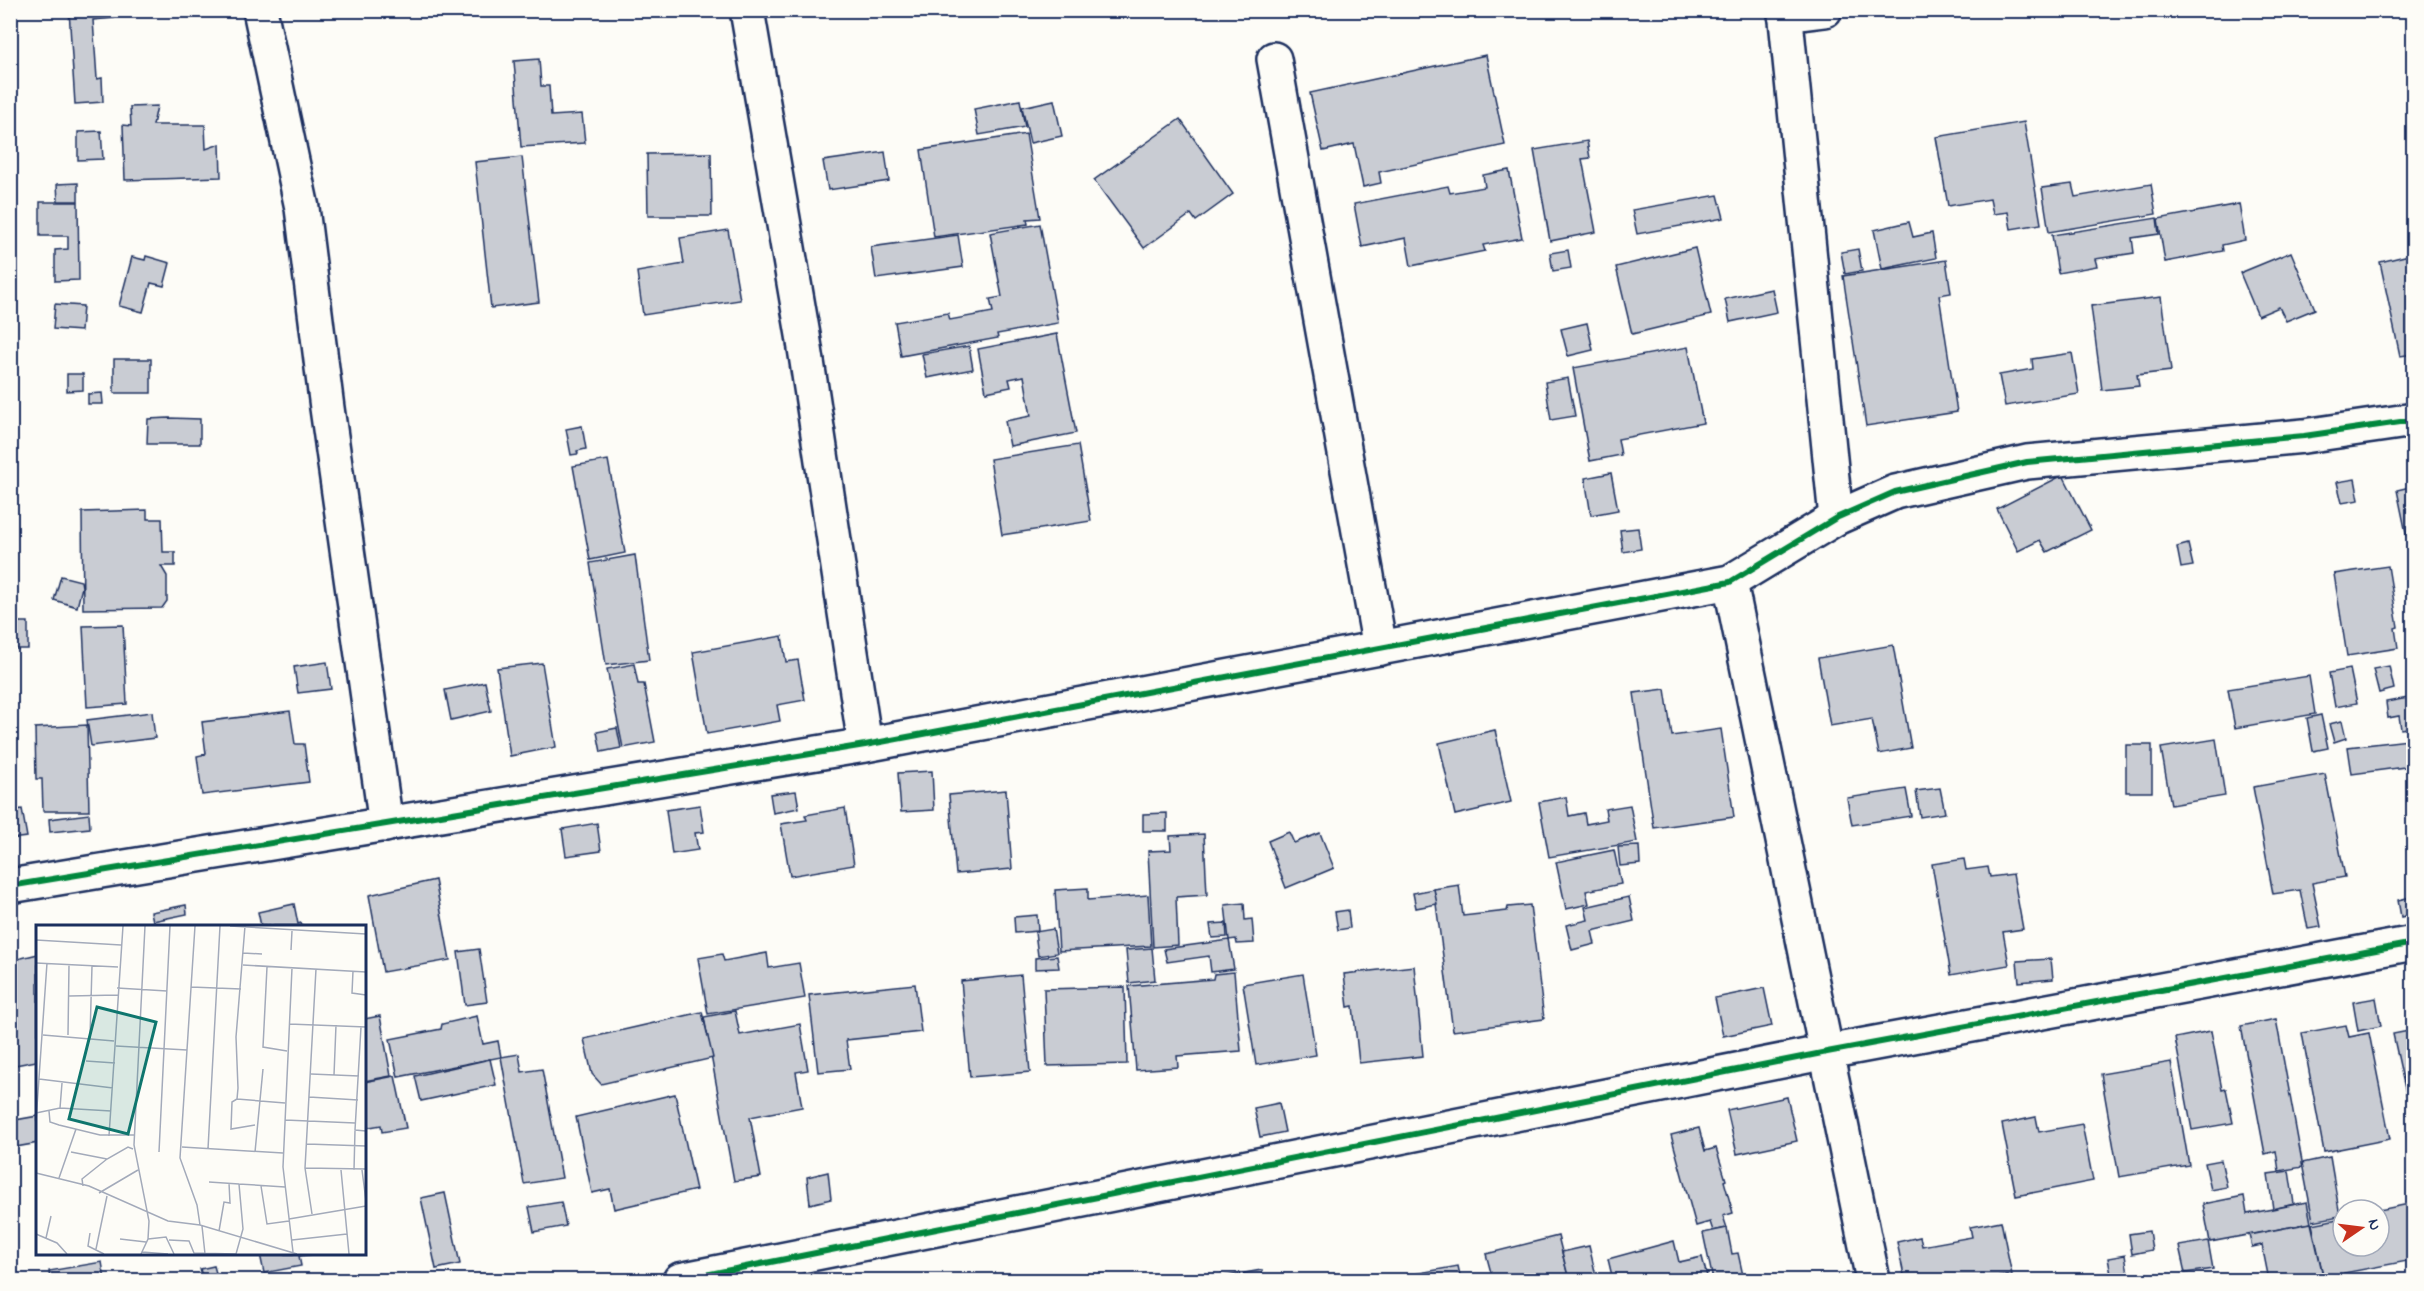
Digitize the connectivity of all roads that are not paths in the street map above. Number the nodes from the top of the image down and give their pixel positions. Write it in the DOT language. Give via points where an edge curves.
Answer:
graph roads {
  1 [pos="260,10"];
  2 [pos="747,10"];
  3 [pos="1825,10"];
  4 [pos="1785,13"];
  5 [pos="1274,59"];
  6 [pos="2414,420"];
  7 [pos="1836,518"];
  8 [pos="1730,582"];
  9 [pos="1380,648"];
  10 [pos="865,745"];
  11 [pos="386,825"];
  12 [pos="10,886"];
  13 [pos="2414,943"];
  14 [pos="1827,1052"];
  15 [pos="680,1281"];
  16 [pos="1873,1281"];
  1 -- 11 [label="street" via="302,208"];
  2 -- 10 [label="street" via="803,335"];
  3 -- 4 [label="street"];
  4 -- 7 [label="street"];
  5 -- 9 [label="street"];
  6 -- 7 [label="street" via="2304,436 2026,462 1895,492"];
  7 -- 8 [label="street"];
  8 -- 9 [label="street"];
  8 -- 14 [label="street"];
  9 -- 10 [label="street"];
  10 -- 11 [label="street"];
  11 -- 12 [label="street"];
  13 -- 14 [label="street"];
  14 -- 15 [label="street"];
  14 -- 16 [label="street"];
}
